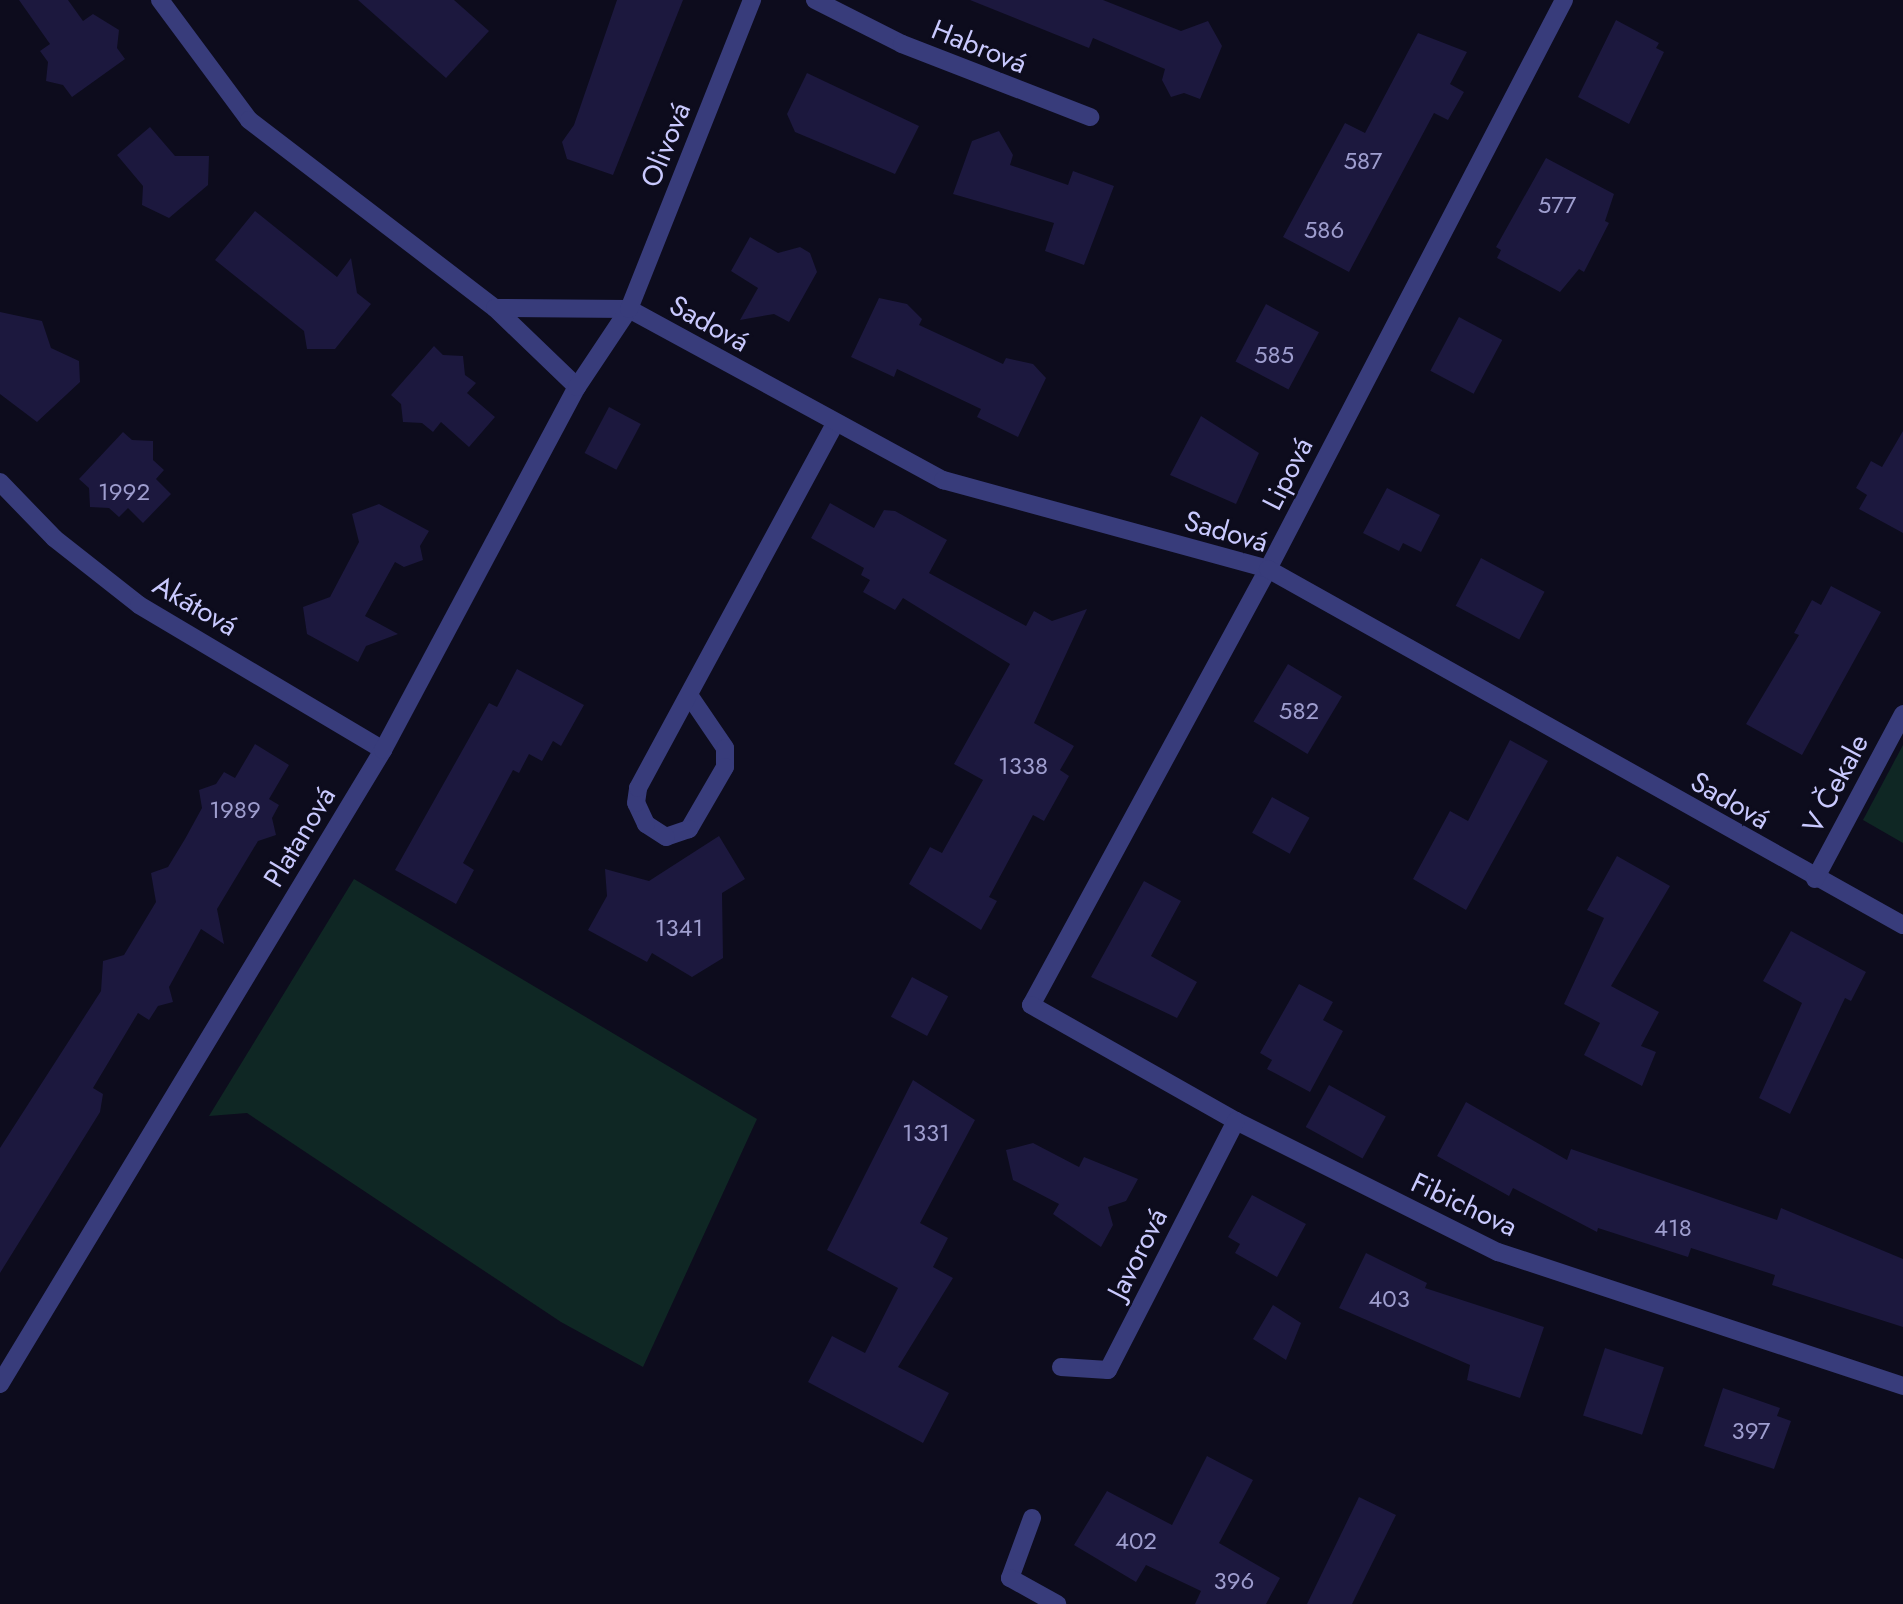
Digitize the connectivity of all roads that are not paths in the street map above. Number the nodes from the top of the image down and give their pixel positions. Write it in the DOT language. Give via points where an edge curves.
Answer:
graph roads {
  1 [pos="160,0"];
  2 [pos="752,0"];
  3 [pos="815,0"];
  4 [pos="1564,0"];
  5 [pos="1090,117"];
  6 [pos="495,308"];
  7 [pos="629,309"];
  8 [pos="577,387"];
  9 [pos="835,423"];
  10 [pos="0,482"];
  11 [pos="1268,569"];
  12 [pos="689,695"];
  13 [pos="1903,714"];
  14 [pos="383,750"];
  15 [pos="1815,879"];
  16 [pos="1903,925"];
  17 [pos="1031,1005"];
  18 [pos="1236,1121"];
  19 [pos="1061,1367"];
  20 [pos="0,1384"];
  21 [pos="1903,1386"];
  22 [pos="1032,1518"];
  23 [pos="1057,1604"];
  1 -- 6 [label="street" via="260,129"];
  2 -- 7 [label="street, Olivová"];
  3 -- 5 [label="street, Habrová" via="902,44"];
  4 -- 11 [label="street, Lipová"];
  6 -- 7 [label="street, Sadová"];
  6 -- 8 [label="street"];
  7 -- 8 [label="street, Platanová"];
  7 -- 9 [label="street, Sadová"];
  8 -- 14 [label="street, Platanová"];
  9 -- 11 [label="street, Sadová" via="943,480"];
  9 -- 12 [label="street"];
  10 -- 14 [label="street, Akátová" via="54,538 139,605"];
  11 -- 15 [label="street, Sadová"];
  11 -- 17 [label="street, Lipová"];
  12 -- 12 [label="street" via="636,803 646,824 666,837 689,829 725,767 725,748"];
  13 -- 15 [label="street, V Čekale"];
  14 -- 20 [label="street, Platanová"];
  15 -- 16 [label="street, Sadová"];
  17 -- 18 [label="street, Fibichova"];
  18 -- 19 [label="street, Javorová" via="1108,1370"];
  18 -- 21 [label="street, Fibichova" via="1498,1252"];
  22 -- 23 [label="street" via="1010,1578"];
}
